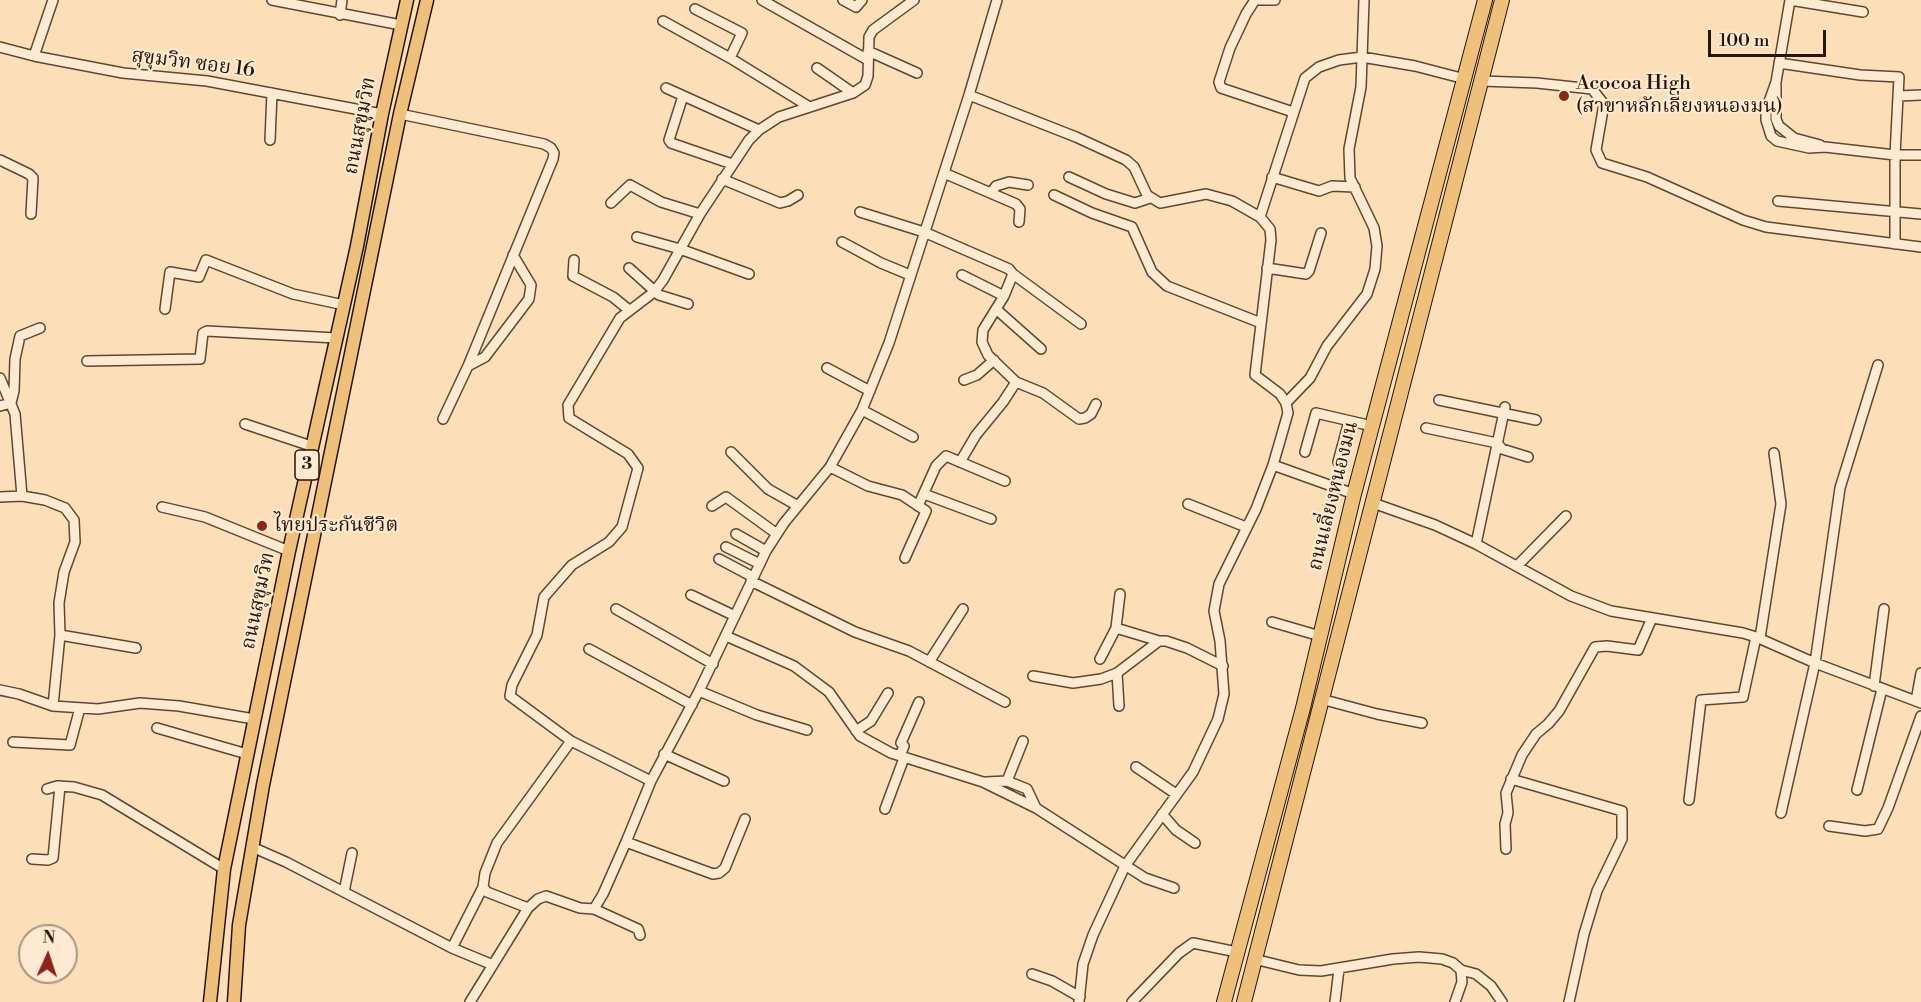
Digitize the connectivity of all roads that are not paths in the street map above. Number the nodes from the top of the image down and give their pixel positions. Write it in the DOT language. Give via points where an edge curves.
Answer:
graph roads {
  1 [pos="53,0"];
  2 [pos="272,0"];
  3 [pos="342,0"];
  4 [pos="407,0"];
  5 [pos="427,0"];
  6 [pos="762,0"];
  7 [pos="843,0"];
  8 [pos="862,0"];
  9 [pos="914,0"];
  10 [pos="997,0"];
  11 [pos="1275,0"];
  12 [pos="1364,0"];
  13 [pos="1485,0"];
  14 [pos="1502,0"];
  15 [pos="1790,0"];
  16 [pos="696,9"];
  17 [pos="1863,12"];
  18 [pos="340,15"];
  19 [pos="663,21"];
  20 [pos="401,25"];
  21 [pos="0,47"];
  22 [pos="34,56"];
  23 [pos="868,56"];
  24 [pos="1362,57"];
  25 [pos="730,58"];
  26 [pos="1779,63"];
  27 [pos="817,68"];
  28 [pos="917,73"];
  29 [pos="1465,79"];
  30 [pos="1482,81"];
  31 [pos="666,88"];
  32 [pos="272,93"];
  33 [pos="853,93"];
  34 [pos="969,95"];
  35 [pos="1921,95"];
  36 [pos="683,96"];
  37 [pos="1898,96"];
  38 [pos="808,106"];
  39 [pos="1293,112"];
  40 [pos="382,114"];
  41 [pos="400,114"];
  42 [pos="759,130"];
  43 [pos="270,140"];
  44 [pos="1895,155"];
  45 [pos="1921,155"];
  46 [pos="0,160"];
  47 [pos="732,164"];
  48 [pos="944,173"];
  49 [pos="1070,177"];
  50 [pos="1272,177"];
  51 [pos="723,179"];
  52 [pos="1028,185"];
  53 [pos="1355,187"];
  54 [pos="991,193"];
  55 [pos="798,195"];
  56 [pos="1054,195"];
  57 [pos="1150,198"];
  58 [pos="1778,201"];
  59 [pos="611,203"];
  60 [pos="1896,211"];
  61 [pos="860,212"];
  62 [pos="32,214"];
  63 [pos="700,214"];
  64 [pos="1921,214"];
  65 [pos="1260,217"];
  66 [pos="1019,222"];
  67 [pos="924,232"];
  68 [pos="1321,233"];
  69 [pos="637,237"];
  70 [pos="842,242"];
  71 [pos="1895,244"];
  72 [pos="1921,247"];
  73 [pos="680,249"];
  74 [pos="513,255"];
  75 [pos="574,260"];
  76 [pos="629,268"];
  77 [pos="1266,268"];
  78 [pos="749,274"];
  79 [pos="963,274"];
  80 [pos="1012,274"];
  81 [pos="910,275"];
  82 [pos="654,292"];
  83 [pos="1004,296"];
  84 [pos="688,304"];
  85 [pos="344,305"];
  86 [pos="165,309"];
  87 [pos="996,309"];
  88 [pos="629,310"];
  89 [pos="1261,323"];
  90 [pos="1082,324"];
  91 [pos="40,328"];
  92 [pos="1398,328"];
  93 [pos="1417,333"];
  94 [pos="336,338"];
  95 [pos="1041,349"];
  96 [pos="994,360"];
  97 [pos="87,361"];
  98 [pos="1878,365"];
  99 [pos="468,366"];
  100 [pos="827,368"];
  101 [pos="0,378"];
  102 [pos="964,380"];
  103 [pos="1016,382"];
  104 [pos="870,391"];
  105 [pos="1439,399"];
  106 [pos="10,403"];
  107 [pos="1286,403"];
  108 [pos="1096,404"];
  109 [pos="0,406"];
  110 [pos="862,410"];
  111 [pos="1505,410"];
  112 [pos="443,419"];
  113 [pos="1536,420"];
  114 [pos="1349,421"];
  115 [pos="245,424"];
  116 [pos="1372,426"];
  117 [pos="1426,428"];
  118 [pos="913,438"];
  119 [pos="1497,443"];
  120 [pos="311,446"];
  121 [pos="731,452"];
  122 [pos="1305,452"];
  123 [pos="1774,453"];
  124 [pos="1528,457"];
  125 [pos="960,462"];
  126 [pos="1338,462"];
  127 [pos="1272,465"];
  128 [pos="830,467"];
  129 [pos="1005,481"];
  130 [pos="924,494"];
  131 [pos="1354,494"];
  132 [pos="22,496"];
  133 [pos="0,497"];
  134 [pos="1373,503"];
  135 [pos="1188,504"];
  136 [pos="712,506"];
  137 [pos="798,506"];
  138 [pos="918,506"];
  139 [pos="162,507"];
  140 [pos="1566,516"];
  141 [pos="991,519"];
  142 [pos="1246,527"];
  143 [pos="736,534"];
  144 [pos="777,534"];
  145 [pos="1476,544"];
  146 [pos="726,547"];
  147 [pos="289,550"];
  148 [pos="766,551"];
  149 [pos="905,558"];
  150 [pos="719,559"];
  151 [pos="759,564"];
  152 [pos="1517,566"];
  153 [pos="752,579"];
  154 [pos="1120,594"];
  155 [pos="691,595"];
  156 [pos="616,609"];
  157 [pos="963,609"];
  158 [pos="1884,609"];
  159 [pos="735,616"];
  160 [pos="1652,618"];
  161 [pos="1272,622"];
  162 [pos="1116,628"];
  163 [pos="60,635"];
  164 [pos="726,636"];
  165 [pos="1320,636"];
  166 [pos="1758,638"];
  167 [pos="1159,641"];
  168 [pos="136,648"];
  169 [pos="589,649"];
  170 [pos="1100,659"];
  171 [pos="929,662"];
  172 [pos="1815,663"];
  173 [pos="713,664"];
  174 [pos="1223,666"];
  175 [pos="1117,673"];
  176 [pos="1921,673"];
  177 [pos="1033,676"];
  178 [pos="1878,687"];
  179 [pos="0,690"];
  180 [pos="699,691"];
  181 [pos="888,693"];
  182 [pos="1322,699"];
  183 [pos="919,702"];
  184 [pos="1005,702"];
  185 [pos="1919,702"];
  186 [pos="692,705"];
  187 [pos="53,706"];
  188 [pos="1119,706"];
  189 [pos="80,708"];
  190 [pos="1921,716"];
  191 [pos="254,719"];
  192 [pos="1422,723"];
  193 [pos="157,728"];
  194 [pos="807,730"];
  195 [pos="856,731"];
  196 [pos="571,741"];
  197 [pos="1023,741"];
  198 [pos="13,742"];
  199 [pos="248,754"];
  200 [pos="664,754"];
  201 [pos="902,757"];
  202 [pos="1136,767"];
  203 [pos="1511,779"];
  204 [pos="651,781"];
  205 [pos="724,781"];
  206 [pos="1007,781"];
  207 [pos="983,782"];
  208 [pos="60,786"];
  209 [pos="47,789"];
  210 [pos="1857,790"];
  211 [pos="1176,794"];
  212 [pos="1689,800"];
  213 [pos="1036,808"];
  214 [pos="885,809"];
  215 [pos="1781,813"];
  216 [pos="1162,814"];
  217 [pos="745,819"];
  218 [pos="1828,826"];
  219 [pos="626,842"];
  220 [pos="1195,843"];
  221 [pos="252,847"];
  222 [pos="1506,849"];
  223 [pos="352,854"];
  224 [pos="32,859"];
  225 [pos="1125,866"];
  226 [pos="224,869"];
  227 [pos="483,886"];
  228 [pos="1174,888"];
  229 [pos="344,892"];
  230 [pos="528,908"];
  231 [pos="594,909"];
  232 [pos="640,935"];
  233 [pos="452,948"];
  234 [pos="1237,952"];
  235 [pos="1254,959"];
  236 [pos="493,965"];
  237 [pos="1339,969"];
  238 [pos="1461,970"];
  239 [pos="1032,974"];
  240 [pos="1079,1000"];
  241 [pos="210,1002"];
  242 [pos="234,1002"];
  243 [pos="470,1002"];
  244 [pos="1132,1002"];
  245 [pos="1224,1002"];
  246 [pos="1244,1002"];
  247 [pos="1335,1002"];
  248 [pos="1455,1002"];
  249 [pos="1502,1002"];
  250 [pos="1569,1002"];
  1 -- 22 [label="street"];
  2 -- 18 [label="street"];
  3 -- 18 [label="street"];
  4 -- 20 [label="main road, ถนนสุขุมวิท / 3"];
  5 -- 41 [label="main road, ถนนสุขุมวิท / 3"];
  6 -- 23 [label="street"];
  7 -- 8 [label="street" via="856,7"];
  9 -- 23 [label="street" via="873,30"];
  10 -- 34 [label="street"];
  11 -- 39 [label="street" via="1255,0 1238,31 1219,82 1221,88"];
  12 -- 24 [label="street"];
  13 -- 29 [label="highway, ถนนเลี่ยงหนองมน"];
  14 -- 30 [label="highway, ถนนเลี่ยงหนองมน"];
  15 -- 17 [label="street"];
  15 -- 26 [label="street"];
  16 -- 25 [label="street" via="742,33"];
  18 -- 20 [label="street"];
  19 -- 25 [label="street"];
  20 -- 40 [label="main road, ถนนสุขุมวิท / 3"];
  21 -- 22 [label="street, สุขุมวิท ซอย 16"];
  22 -- 32 [label="street, สุขุมวิท ซอย 16" via="123,73 207,81"];
  23 -- 28 [label="street"];
  23 -- 33 [label="street" via="865,85"];
  24 -- 29 [label="street"];
  24 -- 39 [label="street" via="1319,67 1305,78"];
  24 -- 53 [label="street" via="1361,87 1349,149 1350,178"];
  25 -- 38 [label="street"];
  26 -- 37 [label="street" via="1899,77"];
  26 -- 44 [label="street" via="1767,110 1768,128 1778,141 1809,148"];
  27 -- 33 [label="street"];
  29 -- 92 [label="highway, ถนนเลี่ยงหนองมน"];
  30 -- 71 [label="street" via="1592,89 1604,105 1596,150 1602,163 1647,177 1743,220 1766,227"];
  30 -- 93 [label="highway, ถนนเลี่ยงหนองมน"];
  31 -- 36 [label="street"];
  32 -- 40 [label="street, สุขุมวิท ซอย 16"];
  32 -- 43 [label="street"];
  33 -- 38 [label="street"];
  34 -- 48 [label="street"];
  34 -- 57 [label="street" via="1126,160 1134,167"];
  35 -- 37 [label="street"];
  36 -- 42 [label="street"];
  36 -- 47 [label="street" via="671,143"];
  37 -- 44 [label="street"];
  38 -- 42 [label="street"];
  39 -- 50 [label="street"];
  40 -- 85 [label="main road, ถนนสุขุมวิท / 3"];
  41 -- 74 [label="street" via="551,148 554,159"];
  41 -- 221 [label="main road, ถนนสุขุมวิท / 3"];
  42 -- 47 [label="street"];
  44 -- 45 [label="street"];
  44 -- 60 [label="street"];
  46 -- 62 [label="street" via="33,178"];
  47 -- 51 [label="street"];
  48 -- 54 [label="street"];
  48 -- 67 [label="street"];
  49 -- 57 [label="street" via="1135,203"];
  50 -- 53 [label="street" via="1319,191 1332,186"];
  50 -- 65 [label="street"];
  51 -- 55 [label="street" via="780,203"];
  51 -- 63 [label="street"];
  52 -- 54 [label="street" via="1009,182 996,186"];
  53 -- 107 [label="street" via="1374,228 1375,269 1367,294 1327,346 1310,378"];
  54 -- 66 [label="street" via="1016,204 1020,209"];
  56 -- 89 [label="street" via="1132,227 1152,272 1167,286"];
  57 -- 65 [label="street" via="1160,203 1206,194 1233,201"];
  58 -- 60 [label="street"];
  59 -- 63 [label="street" via="630,185 661,202"];
  60 -- 64 [label="street"];
  60 -- 71 [label="street"];
  61 -- 67 [label="street"];
  63 -- 73 [label="street"];
  65 -- 77 [label="street" via="1270,229"];
  67 -- 80 [label="street" via="1009,269"];
  67 -- 81 [label="street"];
  68 -- 77 [label="street" via="1306,274"];
  69 -- 73 [label="street"];
  70 -- 81 [label="street"];
  71 -- 72 [label="street"];
  73 -- 78 [label="street"];
  73 -- 82 [label="street"];
  74 -- 99 [label="street"];
  74 -- 99 [label="street" via="531,285 529,299 485,357"];
  75 -- 88 [label="street" via="573,276"];
  76 -- 82 [label="street"];
  77 -- 89 [label="street"];
  79 -- 83 [label="street"];
  80 -- 83 [label="street"];
  80 -- 90 [label="street"];
  81 -- 104 [label="street"];
  82 -- 84 [label="street"];
  82 -- 88 [label="street"];
  83 -- 87 [label="street"];
  85 -- 86 [label="street" via="293,294 206,260 199,277 170,272"];
  85 -- 94 [label="main road, ถนนสุขุมวิท / 3"];
  87 -- 95 [label="street"];
  87 -- 96 [label="street" via="983,330 982,342"];
  88 -- 196 [label="street" via="620,318 568,405 569,418 628,454 638,468 622,527 609,542 572,565 544,597 537,635 510,696"];
  89 -- 107 [label="street" via="1255,375"];
  91 -- 106 [label="street" via="20,336 17,343"];
  92 -- 93 [label="highway"];
  92 -- 116 [label="highway, ถนนเลี่ยงหนองมน"];
  93 -- 134 [label="highway, ถนนเลี่ยงหนองมน"];
  94 -- 97 [label="street" via="207,330 203,333 200,359"];
  94 -- 120 [label="main road, ถนนสุขุมวิท / 3"];
  96 -- 102 [label="street" via="977,375"];
  96 -- 103 [label="street"];
  98 -- 172 [label="street" via="1840,488"];
  99 -- 112 [label="street"];
  100 -- 104 [label="street"];
  101 -- 106 [label="street"];
  103 -- 108 [label="street" via="1043,393 1079,419 1091,414"];
  103 -- 125 [label="street"];
  104 -- 110 [label="street"];
  105 -- 111 [label="street"];
  106 -- 109 [label="street"];
  106 -- 132 [label="street" via="15,414"];
  107 -- 127 [label="street" via="1288,413"];
  110 -- 118 [label="street"];
  110 -- 128 [label="street"];
  111 -- 113 [label="street"];
  111 -- 119 [label="street"];
  114 -- 116 [label="street"];
  114 -- 122 [label="street" via="1316,413"];
  114 -- 126 [label="street"];
  115 -- 120 [label="street"];
  116 -- 131 [label="highway, ถนนเลี่ยงหนองมน"];
  117 -- 119 [label="street"];
  119 -- 124 [label="street" via="1502,449"];
  119 -- 145 [label="street"];
  120 -- 147 [label="main road, ถนนสุขุมวิท / 3"];
  121 -- 137 [label="street" via="768,489"];
  123 -- 166 [label="street" via="1781,504"];
  125 -- 129 [label="street"];
  125 -- 130 [label="street" via="946,456 936,466"];
  127 -- 131 [label="street"];
  127 -- 142 [label="street"];
  128 -- 137 [label="street"];
  128 -- 138 [label="street" via="868,486 902,495"];
  130 -- 138 [label="street"];
  130 -- 141 [label="street"];
  131 -- 165 [label="highway, ถนนเลี่ยงหนองมน"];
  132 -- 133 [label="street"];
  132 -- 163 [label="street" via="65,508 74,520 75,542 64,572 59,603"];
  134 -- 145 [label="street"];
  134 -- 182 [label="highway, ถนนเลี่ยงหนองมน"];
  135 -- 142 [label="street"];
  136 -- 144 [label="street" via="726,497"];
  137 -- 144 [label="street"];
  138 -- 149 [label="street" via="926,511"];
  139 -- 147 [label="street" via="205,517"];
  140 -- 152 [label="street"];
  142 -- 174 [label="street" via="1219,584 1214,612"];
  143 -- 148 [label="street"];
  144 -- 148 [label="street"];
  145 -- 152 [label="street"];
  146 -- 151 [label="street"];
  147 -- 191 [label="main road, ถนนสุขุมวิท / 3"];
  148 -- 151 [label="street"];
  150 -- 153 [label="street"];
  151 -- 153 [label="street"];
  152 -- 160 [label="street" via="1571,596 1611,611"];
  153 -- 159 [label="street"];
  153 -- 171 [label="street" via="855,632"];
  154 -- 162 [label="street"];
  155 -- 159 [label="street"];
  156 -- 173 [label="street"];
  157 -- 171 [label="street"];
  158 -- 178 [label="street"];
  159 -- 164 [label="street"];
  160 -- 166 [label="street"];
  160 -- 203 [label="street" via="1638,650 1595,647 1564,704 1536,734"];
  161 -- 165 [label="street"];
  162 -- 167 [label="street"];
  162 -- 170 [label="street"];
  163 -- 168 [label="street"];
  163 -- 187 [label="street"];
  164 -- 173 [label="street"];
  164 -- 195 [label="street" via="794,666 811,678 830,692"];
  165 -- 234 [label="highway, ถนนเลี่ยงหนองมน"];
  166 -- 172 [label="street"];
  166 -- 212 [label="street" via="1743,697 1701,700"];
  167 -- 174 [label="street" via="1187,648"];
  167 -- 175 [label="street"];
  169 -- 186 [label="street"];
  171 -- 184 [label="street"];
  172 -- 178 [label="street"];
  172 -- 215 [label="street"];
  173 -- 180 [label="street"];
  174 -- 211 [label="street" via="1224,694 1218,719 1193,771"];
  175 -- 177 [label="street" via="1088,683"];
  175 -- 188 [label="street"];
  176 -- 185 [label="street"];
  178 -- 185 [label="street"];
  178 -- 210 [label="street"];
  179 -- 187 [label="street"];
  180 -- 186 [label="street"];
  180 -- 194 [label="street"];
  181 -- 195 [label="street" via="871,721"];
  182 -- 192 [label="street"];
  182 -- 235 [label="highway, ถนนเลี่ยงหนองมน"];
  183 -- 201 [label="street" via="901,743"];
  186 -- 200 [label="street"];
  187 -- 189 [label="street"];
  189 -- 191 [label="street" via="140,703"];
  189 -- 198 [label="street" via="70,745"];
  190 -- 218 [label="street" via="1878,829"];
  191 -- 199 [label="main road, ถนนสุขุมวิท / 3"];
  193 -- 199 [label="street"];
  195 -- 201 [label="street"];
  196 -- 204 [label="street"];
  196 -- 227 [label="street" via="497,843"];
  197 -- 206 [label="street"];
  199 -- 226 [label="main road, ถนนสุขุมวิท / 3"];
  200 -- 204 [label="street"];
  200 -- 205 [label="street"];
  201 -- 207 [label="street"];
  201 -- 214 [label="street"];
  202 -- 211 [label="street"];
  203 -- 222 [label="street" via="1506,793"];
  203 -- 250 [label="street" via="1622,810 1622,839 1597,891"];
  204 -- 219 [label="street"];
  206 -- 207 [label="street"];
  206 -- 213 [label="street" via="1027,789"];
  207 -- 213 [label="street"];
  208 -- 209 [label="street"];
  208 -- 224 [label="street" via="53,858"];
  208 -- 226 [label="street" via="102,795"];
  211 -- 216 [label="street"];
  213 -- 225 [label="street"];
  216 -- 220 [label="street"];
  216 -- 225 [label="street"];
  217 -- 219 [label="street" via="719,873"];
  219 -- 231 [label="street"];
  221 -- 229 [label="street"];
  221 -- 242 [label="main road, ถนนสุขุมวิท / 3" via="239,925"];
  223 -- 229 [label="street"];
  225 -- 228 [label="street"];
  225 -- 240 [label="street" via="1083,964"];
  226 -- 241 [label="main road, ถนนสุขุมวิท / 3"];
  227 -- 230 [label="street" via="487,892"];
  227 -- 233 [label="street"];
  229 -- 233 [label="street"];
  230 -- 231 [label="street" via="546,896 580,909"];
  230 -- 236 [label="street"];
  231 -- 232 [label="street" via="638,929"];
  233 -- 236 [label="street"];
  234 -- 244 [label="street" via="1193,943"];
  234 -- 245 [label="highway, ถนนเลี่ยงหนองมน"];
  235 -- 237 [label="street" via="1299,970"];
  235 -- 246 [label="highway, ถนนเลี่ยงหนองมน"];
  236 -- 243 [label="street"];
  237 -- 238 [label="street" via="1419,957 1442,958"];
  237 -- 247 [label="street"];
  238 -- 248 [label="street" via="1462,982"];
  238 -- 249 [label="street" via="1476,974"];
  239 -- 240 [label="street" via="1052,981"];
}
